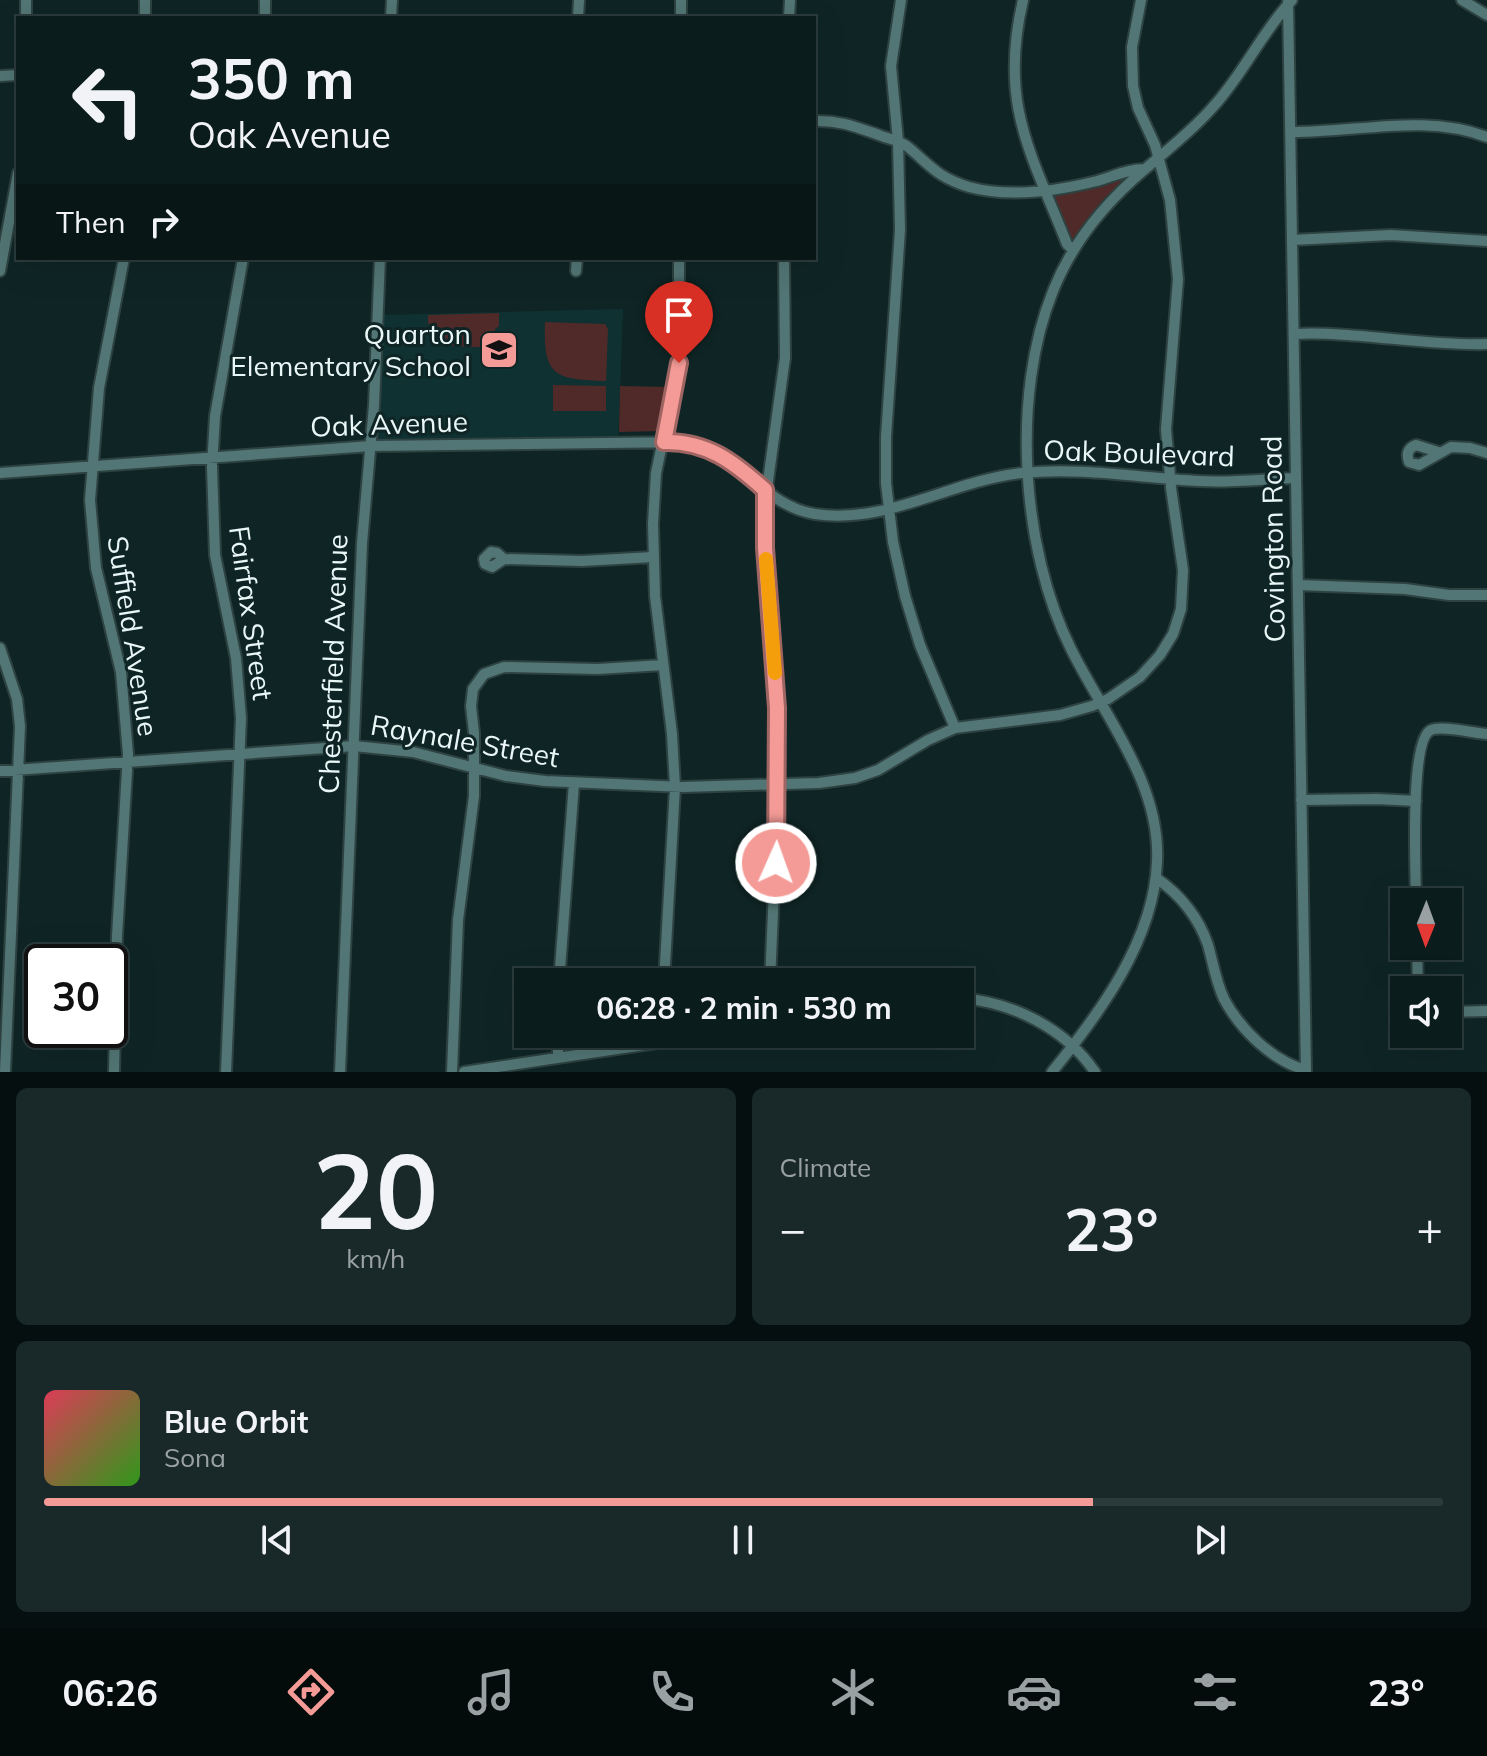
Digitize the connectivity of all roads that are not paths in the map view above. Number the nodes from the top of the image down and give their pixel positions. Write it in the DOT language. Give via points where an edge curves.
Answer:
graph roads {
  1 [pos="901,0"];
  2 [pos="1023,0"];
  3 [pos="1141,0"];
  4 [pos="1462,0"];
  5 [pos="1289,1"];
  6 [pos="1487,15"];
  7 [pos="816,121"];
  8 [pos="1290,132"];
  9 [pos="1487,137"];
  10 [pos="898,141"];
  11 [pos="1158,158"];
  12 [pos="1145,169"];
  13 [pos="16,184"];
  14 [pos="1046,190"];
  15 [pos="1292,240"];
  16 [pos="1487,241"];
  17 [pos="1073,250"];
  18 [pos="124,260"];
  19 [pos="243,260"];
  20 [pos="380,260"];
  21 [pos="577,260"];
  22 [pos="679,260"];
  23 [pos="784,260"];
  24 [pos="0,271"];
  25 [pos="576,271"];
  26 [pos="1294,334"];
  27 [pos="1487,344"];
  28 [pos="664,442"];
  29 [pos="371,446"];
  30 [pos="1438,452"];
  31 [pos="1487,453"];
  32 [pos="212,458"];
  33 [pos="92,466"];
  34 [pos="1029,472"];
  35 [pos="0,473"];
  36 [pos="1296,478"];
  37 [pos="1170,479"];
  38 [pos="765,490"];
  39 [pos="888,509"];
  40 [pos="653,557"];
  41 [pos="504,559"];
  42 [pos="1298,585"];
  43 [pos="1487,595"];
  44 [pos="0,648"];
  45 [pos="663,665"];
  46 [pos="1100,703"];
  47 [pos="955,728"];
  48 [pos="1487,734"];
  49 [pos="354,746"];
  50 [pos="240,754"];
  51 [pos="127,762"];
  52 [pos="475,769"];
  53 [pos="19,770"];
  54 [pos="0,771"];
  55 [pos="574,783"];
  56 [pos="777,785"];
  57 [pos="675,787"];
  58 [pos="1301,800"];
  59 [pos="1416,801"];
  60 [pos="1156,878"];
  61 [pos="1416,888"];
  62 [pos="560,968"];
  63 [pos="665,968"];
  64 [pos="770,968"];
  65 [pos="974,1000"];
  66 [pos="1487,1011"];
  67 [pos="1462,1012"];
  68 [pos="1073,1045"];
  69 [pos="558,1048"];
  70 [pos="609,1048"];
  71 [pos="558,1057"];
  72 [pos="1306,1071"];
  73 [pos="5,1072"];
  74 [pos="114,1072"];
  75 [pos="226,1072"];
  76 [pos="340,1072"];
  77 [pos="452,1072"];
  78 [pos="464,1072"];
  79 [pos="1052,1072"];
  80 [pos="1095,1072"];
  1 -- 10 [label="street" via="891,66"];
  2 -- 14 [label="street" via="1014,52 1015,94 1022,130"];
  3 -- 11 [label="street, Raynale Street" via="1131,76"];
  4 -- 6 [label="street"];
  5 -- 8 [label="street, Covington Road"];
  5 -- 11 [label="street" via="1224,95"];
  7 -- 10 [label="street" via="849,123"];
  8 -- 9 [label="street" via="1429,124"];
  8 -- 15 [label="street, Covington Road"];
  10 -- 14 [label="street" via="936,172 969,187"];
  10 -- 39 [label="street" via="900,241 886,437"];
  11 -- 12 [label="street"];
  11 -- 37 [label="street, Raynale Street" via="1170,200 1178,279 1166,403"];
  12 -- 14 [label="street"];
  12 -- 17 [label="street" via="1107,205"];
  13 -- 24 [label="street"];
  14 -- 17 [label="street"];
  15 -- 16 [label="street" via="1391,235"];
  15 -- 26 [label="street, Covington Road"];
  17 -- 34 [label="street" via="1053,291 1035,351"];
  18 -- 33 [label="street, Suffield Avenue" via="99,388"];
  19 -- 32 [label="street, Fairfax Street"];
  20 -- 29 [label="street, Chesterfield Avenue"];
  21 -- 25 [label="street"];
  22 -- 28 [label="street" via="679,363"];
  23 -- 38 [label="street" via="785,358"];
  26 -- 27 [label="street"];
  26 -- 36 [label="street, Covington Road"];
  28 -- 29 [label="street, Oak Avenue"];
  28 -- 38 [label="street, Oak Avenue" via="713,450"];
  28 -- 40 [label="street" via="656,473"];
  29 -- 32 [label="street, Oak Avenue"];
  29 -- 49 [label="street, Chesterfield Avenue"];
  30 -- 31 [label="street" via="1457,446"];
  32 -- 33 [label="street, Oak Avenue"];
  32 -- 50 [label="street, Fairfax Street" via="215,555 236,658"];
  33 -- 35 [label="street, Oak Avenue"];
  33 -- 51 [label="street, Suffield Avenue" via="96,568 121,672"];
  34 -- 37 [label="street, Oak Boulevard"];
  34 -- 39 [label="street, Oak Boulevard" via="960,485"];
  34 -- 46 [label="street" via="1035,537 1047,587 1071,650"];
  36 -- 37 [label="street, Oak Boulevard"];
  36 -- 42 [label="street, Covington Road"];
  37 -- 46 [label="street, Raynale Street" via="1184,583 1178,621 1154,663"];
  38 -- 39 [label="street, Oak Boulevard" via="814,514"];
  38 -- 56 [label="street"];
  39 -- 47 [label="street" via="910,614"];
  40 -- 41 [label="street"];
  40 -- 45 [label="street"];
  42 -- 43 [label="street"];
  42 -- 58 [label="street, Covington Road"];
  44 -- 53 [label="street" via="18,709"];
  45 -- 52 [label="street" via="490,670 471,697"];
  45 -- 57 [label="street"];
  46 -- 47 [label="street, Raynale Street" via="1060,715"];
  46 -- 60 [label="street" via="1148,797 1156,837"];
  47 -- 56 [label="street, Raynale Street" via="855,778"];
  48 -- 59 [label="street" via="1429,731 1421,744"];
  49 -- 50 [label="street, Raynale Street"];
  49 -- 52 [label="street, Raynale Street" via="413,752"];
  49 -- 76 [label="street, Chesterfield Avenue"];
  50 -- 51 [label="street, Raynale Street"];
  50 -- 75 [label="street, Fairfax Street"];
  51 -- 53 [label="street, Raynale Street"];
  51 -- 74 [label="street, Suffield Avenue"];
  52 -- 55 [label="street, Raynale Street"];
  52 -- 77 [label="street" via="458,920"];
  53 -- 54 [label="street, Raynale Street"];
  53 -- 73 [label="street"];
  55 -- 57 [label="street, Raynale Street"];
  55 -- 62 [label="street"];
  56 -- 57 [label="street, Raynale Street"];
  56 -- 64 [label="street"];
  57 -- 63 [label="street"];
  58 -- 59 [label="street"];
  58 -- 72 [label="street, Covington Road"];
  59 -- 61 [label="street"];
  60 -- 68 [label="street" via="1129,958"];
  60 -- 72 [label="street" via="1197,921 1224,999 1237,1018 1272,1052"];
  65 -- 68 [label="street" via="1022,1013"];
  66 -- 67 [label="street"];
  68 -- 79 [label="street"];
  68 -- 80 [label="street"];
  69 -- 71 [label="street"];
  70 -- 71 [label="street"];
  71 -- 78 [label="street"];
}
